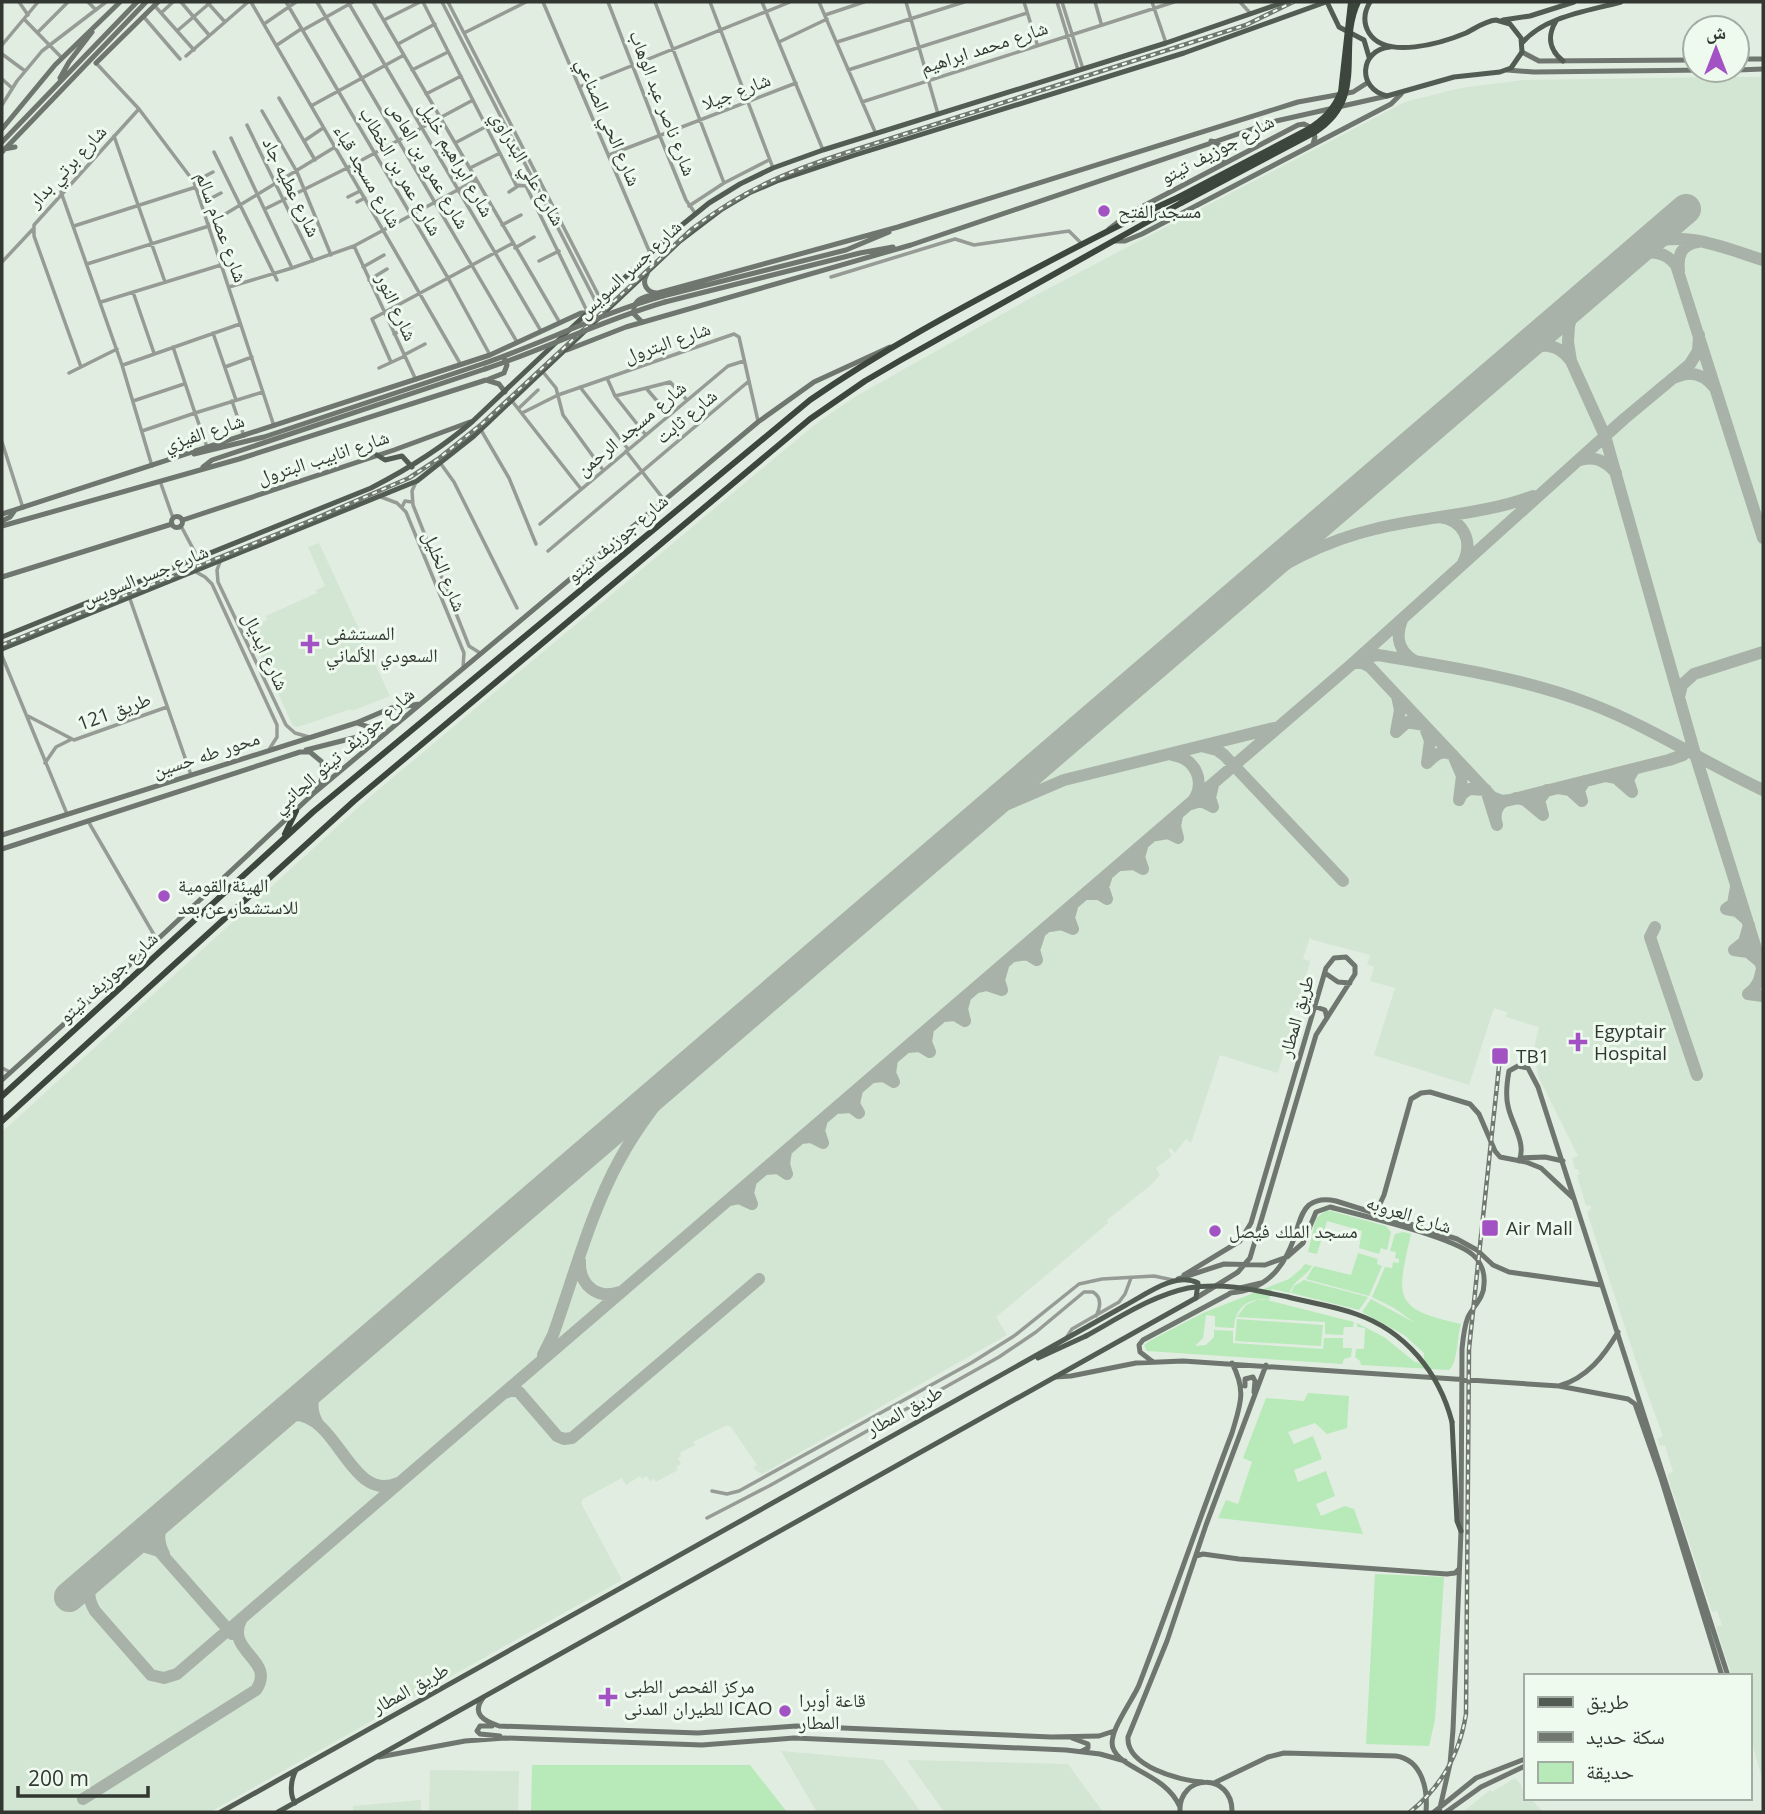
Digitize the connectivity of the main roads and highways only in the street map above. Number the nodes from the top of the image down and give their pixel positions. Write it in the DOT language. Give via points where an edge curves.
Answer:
graph roads {
  1 [pos="120,2"];
  2 [pos="137,2"];
  3 [pos="146,2"];
  4 [pos="1285,2"];
  5 [pos="1326,2"];
  6 [pos="1351,2"];
  7 [pos="1358,2"];
  8 [pos="1370,2"];
  9 [pos="1574,2"];
  10 [pos="1621,2"];
  11 [pos="156,4"];
  12 [pos="1553,5"];
  13 [pos="1501,20"];
  14 [pos="1556,21"];
  15 [pos="97,23"];
  16 [pos="1522,43"];
  17 [pos="1390,47"];
  18 [pos="1522,52"];
  19 [pos="1369,57"];
  20 [pos="1681,60"];
  21 [pos="1563,61"];
  22 [pos="96,64"];
  23 [pos="1507,70"];
  24 [pos="1681,70"];
  25 [pos="1048,79"];
  26 [pos="57,83"];
  27 [pos="1036,83"];
  28 [pos="1367,83"];
  29 [pos="1401,94"];
  30 [pos="1053,95"];
  31 [pos="1387,96"];
  32 [pos="1041,98"];
  33 [pos="2,129"];
  34 [pos="1212,141"];
  35 [pos="2,142"];
  36 [pos="850,142"];
  37 [pos="1313,144"];
  38 [pos="16,147"];
  39 [pos="832,147"];
  40 [pos="3,150"];
  41 [pos="855,155"];
  42 [pos="839,160"];
  43 [pos="1220,165"];
  44 [pos="1109,229"];
  45 [pos="672,233"];
  46 [pos="680,241"];
  47 [pos="1114,242"];
  48 [pos="911,245"];
  49 [pos="648,273"];
  50 [pos="662,297"];
  51 [pos="588,313"];
  52 [pos="643,322"];
  53 [pos="893,346"];
  54 [pos="567,350"];
  55 [pos="490,355"];
  56 [pos="485,366"];
  57 [pos="486,380"];
  58 [pos="505,391"];
  59 [pos="473,421"];
  60 [pos="191,454"];
  61 [pos="377,456"];
  62 [pos="412,467"];
  63 [pos="200,469"];
  64 [pos="15,510"];
  65 [pos="2,514"];
  66 [pos="2,521"];
  67 [pos="173,521"];
  68 [pos="182,523"];
  69 [pos="2,526"];
  70 [pos="2,577"];
  71 [pos="21,629"];
  72 [pos="4,636"];
  73 [pos="26,640"];
  74 [pos="12,645"];
  75 [pos="2,649"];
  76 [pos="420,704"];
  77 [pos="356,723"];
  78 [pos="300,752"];
  79 [pos="314,793"];
  80 [pos="296,811"];
  81 [pos="13,831"];
  82 [pos="2,835"];
  83 [pos="284,837"];
  84 [pos="18,844"];
  85 [pos="2,849"];
  86 [pos="1325,973"];
  87 [pos="1350,983"];
  88 [pos="1316,1007"];
  89 [pos="1327,1018"];
  90 [pos="1305,1041"];
  91 [pos="1313,1044"];
  92 [pos="2,1080"];
  93 [pos="2,1096"];
  94 [pos="2,1121"];
  95 [pos="1520,1159"];
  96 [pos="1563,1161"];
  97 [pos="1266,1180"];
  98 [pos="1273,1182"];
  99 [pos="1575,1200"];
  100 [pos="1259,1203"];
  101 [pos="1267,1206"];
  102 [pos="1371,1212"];
  103 [pos="1287,1257"];
  104 [pos="1247,1264"];
  105 [pos="1175,1280"];
  106 [pos="1601,1285"];
  107 [pos="1196,1298"];
  108 [pos="1618,1332"];
  109 [pos="1153,1362"];
  110 [pos="1232,1363"];
  111 [pos="1023,1364"];
  112 [pos="1266,1365"];
  113 [pos="1055,1377"];
  114 [pos="1461,1377"];
  115 [pos="1559,1385"];
  116 [pos="1253,1399"];
  117 [pos="1636,1400"];
  118 [pos="1241,1404"];
  119 [pos="1461,1531"];
  120 [pos="1196,1556"];
  121 [pos="1182,1566"];
  122 [pos="1460,1569"];
  123 [pos="1191,1571"];
  124 [pos="1694,1574"];
  125 [pos="1176,1582"];
  126 [pos="1186,1585"];
  127 [pos="1721,1674"];
  128 [pos="1727,1674"];
  129 [pos="483,1698"];
  130 [pos="499,1726"];
  131 [pos="1114,1731"];
  132 [pos="1068,1737"];
  133 [pos="505,1738"];
  134 [pos="1083,1751"];
  135 [pos="372,1759"];
  136 [pos="1524,1759"];
  137 [pos="1125,1761"];
  138 [pos="1524,1766"];
  139 [pos="296,1770"];
  140 [pos="1203,1783"];
  141 [pos="1214,1783"];
  142 [pos="295,1803"];
  143 [pos="1180,1810"];
  144 [pos="1437,1811"];
  145 [pos="221,1812"];
  146 [pos="278,1812"];
  147 [pos="1232,1812"];
  148 [pos="1426,1812"];
  149 [pos="1446,1812"];
  1 -- 15 [label="main road"];
  2 -- 26 [label="main road"];
  3 -- 40 [label="main road"];
  4 -- 25 [label="main road, شارع جسر السويس"];
  5 -- 19 [label="main road" via="1339,27 1364,40"];
  5 -- 30 [label="main road, شارع جسر السويس"];
  6 -- 44 [label="highway, bridge" via="1341,92 1324,118 1179,197"];
  7 -- 47 [label="highway, bridge" via="1348,85 1331,120"];
  8 -- 17 [label="main road" via="1365,13 1367,29"];
  9 -- 12 [label="main road"];
  10 -- 14 [label="main road"];
  11 -- 22 [label="main road"];
  12 -- 13 [label="main road" via="1530,16"];
  13 -- 16 [label="main road" via="1517,30"];
  13 -- 17 [label="main road" via="1436,42"];
  14 -- 16 [label="main road" via="1537,29"];
  14 -- 21 [label="main road" via="1550,43"];
  15 -- 26 [label="main road"];
  15 -- 33 [label="main road"];
  16 -- 18 [label="main road"];
  17 -- 19 [label="main road"];
  18 -- 21 [label="main road" via="1535,60"];
  18 -- 23 [label="main road"];
  19 -- 28 [label="main road" via="1364,70"];
  20 -- 21 [label="main road"];
  23 -- 24 [label="main road"];
  23 -- 29 [label="main road" via="1454,77"];
  25 -- 27 [label="main road, شارع جسر السويس"];
  25 -- 30 [label="main road" via="1046,86"];
  26 -- 35 [label="main road"];
  27 -- 32 [label="main road" via="1043,91"];
  27 -- 36 [label="main road, شارع جسر السويس"];
  28 -- 31 [label="main road"];
  28 -- 50 [label="main road" via="1353,92 1298,103 898,227 846,250"];
  29 -- 31 [label="main road"];
  29 -- 37 [label="main road, شارع جوزيف تيتو" via="1391,104"];
  30 -- 32 [label="main road, شارع جسر السويس"];
  31 -- 34 [label="main road"];
  32 -- 41 [label="main road, شارع جسر السويس"];
  34 -- 43 [label="main road" via="1223,150"];
  34 -- 48 [label="main road" via="920,246"];
  36 -- 39 [label="main road, شارع جسر السويس"];
  36 -- 41 [label="main road" via="848,149"];
  37 -- 43 [label="main road, شارع جوزيف تيتو" via="1314,131 1301,124"];
  37 -- 47 [label="main road, شارع جوزيف تيتو" via="1142,234"];
  38 -- 40 [label="main road"];
  39 -- 42 [label="main road"];
  39 -- 45 [label="main road, شارع جسر السويس" via="773,168 724,194"];
  41 -- 42 [label="main road, شارع جسر السويس"];
  42 -- 46 [label="main road, شارع جسر السويس" via="749,193"];
  43 -- 44 [label="main road, شارع جوزيف تيتو" via="1129,213"];
  44 -- 53 [label="highway, شارع جوزيف تيتو"];
  45 -- 46 [label="main road"];
  45 -- 51 [label="main road, شارع جسر السويس"];
  46 -- 49 [label="main road, شارع جسر السويس"];
  47 -- 94 [label="highway, شارع جوزيف تيتو" via="901,360 810,419 362,794"];
  48 -- 50 [label="main road"];
  48 -- 52 [label="main road"];
  49 -- 50 [label="main road" via="646,287"];
  49 -- 54 [label="main road, شارع جسر السويس"];
  50 -- 52 [label="main road" via="642,298 634,304 635,316"];
  50 -- 56 [label="main road, bridge" via="535,352"];
  51 -- 55 [label="main road, شارع الفيزي"];
  51 -- 58 [label="main road, شارع جسر السويس"];
  52 -- 54 [label="main road"];
  53 -- 76 [label="main road, شارع جوزيف تيتو الجانبي" via="814,382 758,422"];
  53 -- 83 [label="highway, شارع جوزيف تيتو" via="810,400"];
  54 -- 73 [label="main road, شارع جسر السويس" via="417,481"];
  55 -- 57 [label="main road" via="501,356 506,368 502,375"];
  55 -- 60 [label="main road, شارع الفيزي"];
  56 -- 60 [label="main road" via="264,437"];
  56 -- 63 [label="main road" via="212,460"];
  57 -- 58 [label="main road"];
  57 -- 63 [label="main road"];
  58 -- 59 [label="main road, شارع جسر السويس"];
  59 -- 61 [label="main road, شارع انابيب البترول"];
  59 -- 62 [label="main road, شارع جسر السويس"];
  60 -- 64 [label="main road, شارع الفيزي"];
  61 -- 62 [label="main road" via="385,460 404,457"];
  61 -- 68 [label="main road, شارع انابيب البترول"];
  62 -- 71 [label="main road, شارع جسر السويس" via="371,488"];
  63 -- 69 [label="main road"];
  64 -- 65 [label="main road"];
  64 -- 66 [label="main road"];
  67 -- 68 [label="main road" via="176,527"];
  67 -- 68 [label="main road" via="179,516"];
  67 -- 70 [label="main road"];
  71 -- 72 [label="main road, شارع جسر السويس"];
  71 -- 73 [label="main road"];
  72 -- 74 [label="main road" via="12,639"];
  73 -- 74 [label="main road, شارع جسر السويس"];
  74 -- 75 [label="main road, شارع جسر السويس"];
  76 -- 77 [label="main road, محور طه حسين" via="391,708"];
  76 -- 79 [label="main road, شارع جوزيف تيتو الجانبي"];
  77 -- 78 [label="main road, محور طه حسين" via="369,727 369,734"];
  77 -- 81 [label="main road, محور طه حسين"];
  78 -- 79 [label="main road" via="315,754 324,766"];
  78 -- 84 [label="main road, محور طه حسين"];
  79 -- 80 [label="main road, شارع جوزيف تيتو الجانبي"];
  80 -- 83 [label="highway"];
  80 -- 92 [label="main road, شارع جوزيف تيتو الجانبي"];
  81 -- 82 [label="main road, محور طه حسين"];
  81 -- 84 [label="main road"];
  83 -- 93 [label="highway, شارع جوزيف تيتو"];
  84 -- 85 [label="main road, محور طه حسين"];
  86 -- 87 [label="main road" via="1338,982"];
  86 -- 87 [label="main road, طريق المطار" via="1330,960 1346,957 1355,970"];
  86 -- 88 [label="main road, طريق المطار"];
  87 -- 89 [label="main road, طريق المطار"];
  88 -- 89 [label="main road" via="1325,1010"];
  88 -- 90 [label="main road, طريق المطار"];
  89 -- 91 [label="main road, طريق المطار"];
  90 -- 91 [label="main road"];
  90 -- 97 [label="main road, طريق المطار"];
  91 -- 98 [label="main road, طريق المطار"];
  95 -- 96 [label="main road"];
  95 -- 96 [label="main road" via="1522,1151 1507,1095 1508,1071 1518,1066 1528,1068 1538,1087"];
  95 -- 99 [label="main road" via="1546,1171"];
  95 -- 102 [label="main road" via="1497,1154 1472,1106 1421,1093 1411,1099 1384,1195"];
  96 -- 99 [label="main road"];
  97 -- 98 [label="main road"];
  97 -- 100 [label="main road, طريق المطار"];
  98 -- 101 [label="main road, طريق المطار"];
  99 -- 106 [label="main road"];
  100 -- 101 [label="main road"];
  100 -- 105 [label="main road, طريق المطار" via="1240,1241"];
  101 -- 104 [label="main road, طريق المطار"];
  102 -- 103 [label="main road, شارع العروبه" via="1329,1200 1311,1203"];
  102 -- 106 [label="main road, شارع العروبه" via="1457,1238 1509,1272"];
  103 -- 104 [label="main road" via="1265,1265"];
  103 -- 109 [label="main road" via="1264,1283 1230,1293 1143,1339 1140,1352"];
  103 -- 114 [label="main road, شارع العروبه" via="1303,1243 1316,1212 1330,1207 1470,1252 1481,1265 1484,1285 1465,1326"];
  104 -- 105 [label="main road" via="1224,1264"];
  104 -- 107 [label="main road"];
  105 -- 107 [label="main road" via="1197,1282"];
  105 -- 111 [label="main road, طريق المطار"];
  106 -- 108 [label="main road"];
  107 -- 113 [label="main road"];
  108 -- 115 [label="main road" via="1592,1367"];
  108 -- 117 [label="main road"];
  109 -- 110 [label="main road"];
  109 -- 113 [label="main road"];
  110 -- 112 [label="main road"];
  110 -- 118 [label="main road" via="1241,1382"];
  111 -- 119 [label="main road, bridge" via="1152,1300 1188,1288 1226,1286 1356,1314 1412,1350 1444,1398 1452,1422"];
  111 -- 139 [label="main road, طريق المطار"];
  112 -- 114 [label="main road"];
  112 -- 116 [label="main road"];
  113 -- 129 [label="main road"];
  114 -- 115 [label="main road"];
  114 -- 119 [label="main road, شارع العروبه"];
  115 -- 117 [label="main road"];
  116 -- 118 [label="main road" via="1255,1381 1250,1376 1244,1381"];
  116 -- 120 [label="main road"];
  117 -- 124 [label="main road"];
  118 -- 121 [label="main road"];
  119 -- 122 [label="main road, شارع العروبه"];
  120 -- 122 [label="main road" via="1447,1574"];
  120 -- 123 [label="main road"];
  121 -- 123 [label="main road"];
  121 -- 125 [label="main road"];
  122 -- 144 [label="main road, شارع العروبه" via="1451,1752"];
  123 -- 126 [label="main road"];
  124 -- 127 [label="main road"];
  124 -- 128 [label="main road"];
  125 -- 126 [label="main road"];
  125 -- 131 [label="main road" via="1138,1688"];
  126 -- 140 [label="main road" via="1128,1744 1134,1754 1161,1773"];
  129 -- 130 [label="main road" via="479,1716"];
  129 -- 135 [label="main road"];
  130 -- 132 [label="main road" via="698,1733 796,1726"];
  130 -- 133 [label="main road" via="480,1726 477,1731"];
  131 -- 132 [label="main road"];
  131 -- 137 [label="main road" via="1113,1748"];
  132 -- 134 [label="main road" via="1088,1743"];
  133 -- 134 [label="main road" via="710,1745 793,1738"];
  133 -- 135 [label="main road"];
  134 -- 137 [label="main road"];
  135 -- 142 [label="main road"];
  136 -- 144 [label="main road" via="1476,1778"];
  137 -- 143 [label="main road" via="1165,1786"];
  138 -- 149 [label="main road" via="1481,1787"];
  139 -- 142 [label="main road" via="291,1796"];
  139 -- 145 [label="main road, طريق المطار"];
  140 -- 141 [label="main road"];
  140 -- 143 [label="main road" via="1184,1793"];
  141 -- 147 [label="main road" via="1228,1794"];
  141 -- 148 [label="main road" via="1278,1754 1396,1756 1412,1762 1419,1771"];
  142 -- 146 [label="main road"];
}
